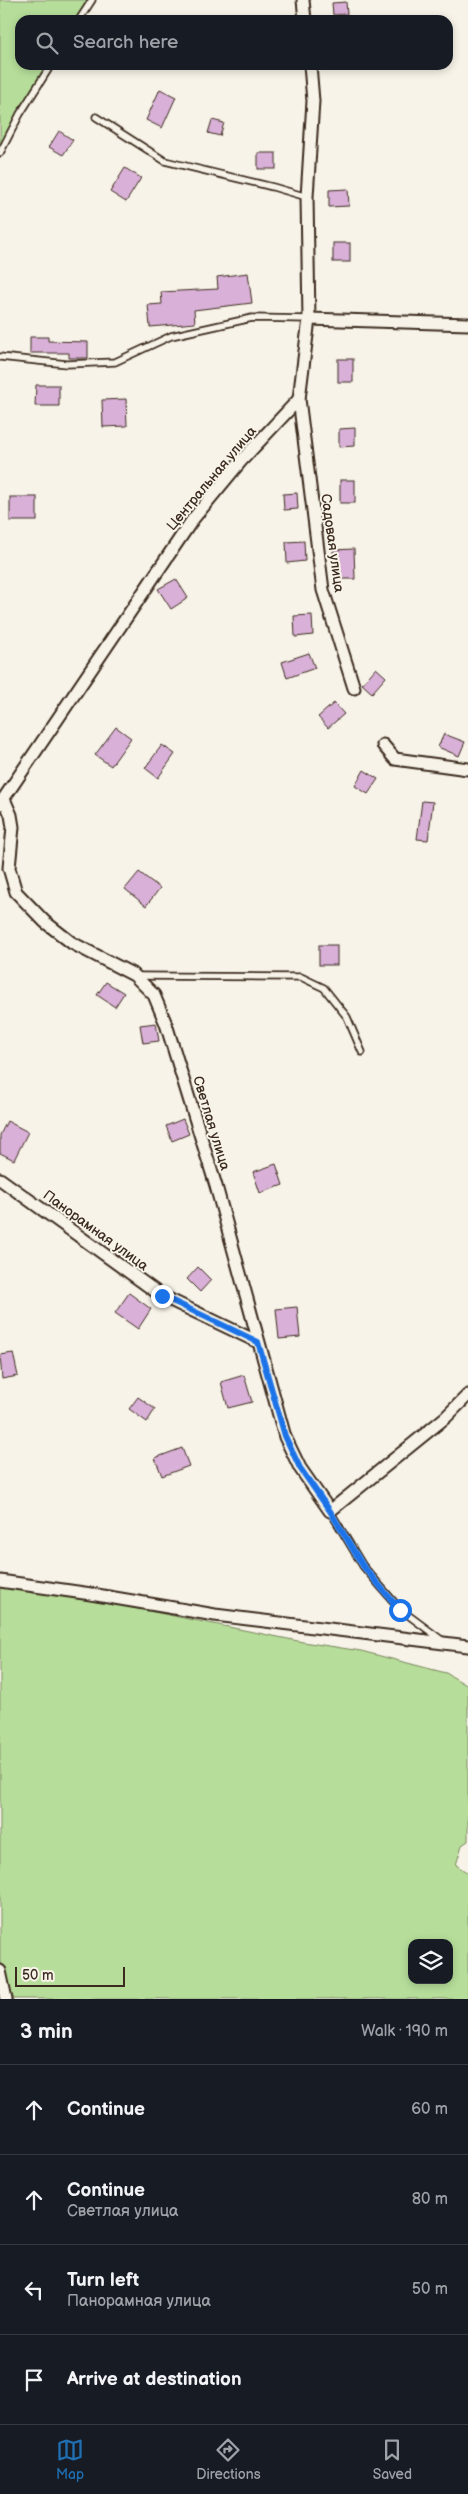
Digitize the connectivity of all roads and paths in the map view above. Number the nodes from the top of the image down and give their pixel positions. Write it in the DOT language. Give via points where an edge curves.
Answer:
graph roads {
  1 [pos="92,0"];
  2 [pos="303,0"];
  3 [pos="82,15"];
  4 [pos="304,15"];
  5 [pos="48,70"];
  6 [pos="311,70"];
  7 [pos="96,117"];
  8 [pos="0,152"];
  9 [pos="307,197"];
  10 [pos="309,319"];
  11 [pos="468,324"];
  12 [pos="0,357"];
  13 [pos="299,399"];
  14 [pos="354,688"];
  15 [pos="383,745"];
  16 [pos="468,770"];
  17 [pos="2,801"];
  18 [pos="134,976"];
  19 [pos="362,1052"];
  20 [pos="0,1179"];
  21 [pos="258,1342"];
  22 [pos="468,1395"];
  23 [pos="330,1511"];
  24 [pos="0,1581"];
  25 [pos="446,1644"];
  26 [pos="468,1646"];
  27 [pos="0,1971"];
  28 [pos="6,1999"];
  1 -- 3 [label="lane"];
  2 -- 4 [label="street"];
  5 -- 8 [label="lane"];
  6 -- 9 [label="street" via="314,101"];
  7 -- 9 [label="lane" via="165,161"];
  9 -- 10 [label="street"];
  10 -- 11 [label="street"];
  10 -- 12 [label="lane" via="252,318 171,336 115,362 68,364"];
  10 -- 13 [label="street"];
  13 -- 14 [label="street, Садовая улица" via="323,590"];
  13 -- 17 [label="street, Центральная улица" via="192,519"];
  15 -- 16 [label="street" via="394,760"];
  17 -- 18 [label="street, Светлая улица" via="11,815 13,827 9,868 16,892 45,922 72,943"];
  18 -- 19 [label="lane" via="301,977 324,988 347,1017"];
  18 -- 21 [label="street, Светлая улица" via="154,995 166,1024 216,1186"];
  20 -- 21 [label="street, Панорамная улица" via="162,1296"];
  21 -- 23 [label="street, Светлая улица" via="285,1436 300,1468"];
  22 -- 23 [label="street" via="446,1417"];
  23 -- 25 [label="lane" via="363,1566 400,1610"];
  24 -- 25 [label="street" via="215,1615"];
  25 -- 26 [label="street"];
  27 -- 28 [label="street"];
}
